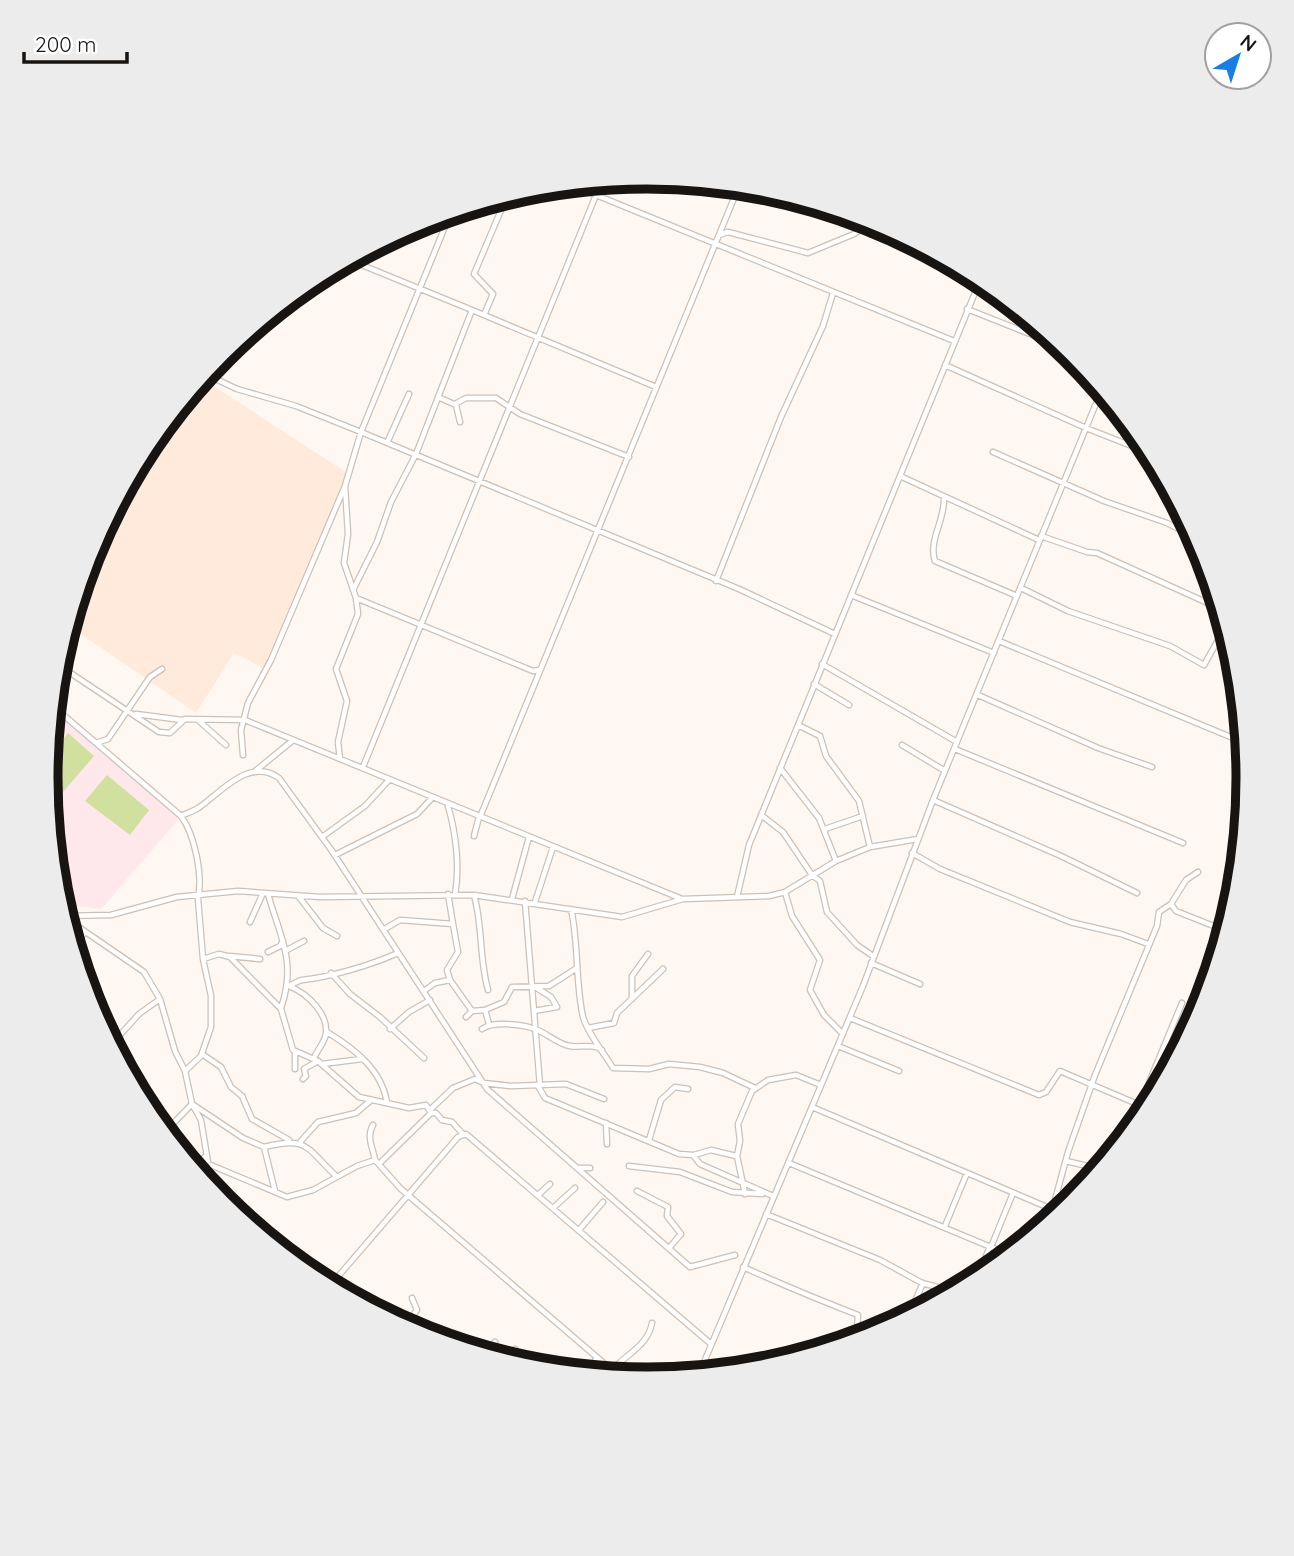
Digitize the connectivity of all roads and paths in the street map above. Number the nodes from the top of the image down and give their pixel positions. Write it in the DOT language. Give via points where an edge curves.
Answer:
graph roads {
  1 [pos="589,192"];
  2 [pos="596,195"];
  3 [pos="735,196"];
  4 [pos="502,207"];
  5 [pos="446,225"];
  6 [pos="861,230"];
  7 [pos="718,236"];
  8 [pos="715,244"];
  9 [pos="359,264"];
  10 [pos="976,289"];
  11 [pos="420,290"];
  12 [pos="833,293"];
  13 [pos="967,309"];
  14 [pos="472,310"];
  15 [pos="484,315"];
  16 [pos="1038,337"];
  17 [pos="538,338"];
  18 [pos="954,341"];
  19 [pos="945,365"];
  20 [pos="214,378"];
  21 [pos="656,387"];
  22 [pos="408,394"];
  23 [pos="438,397"];
  24 [pos="1098,399"];
  25 [pos="455,404"];
  26 [pos="510,406"];
  27 [pos="460,422"];
  28 [pos="1086,428"];
  29 [pos="361,432"];
  30 [pos="387,443"];
  31 [pos="1134,447"];
  32 [pos="993,452"];
  33 [pos="416,454"];
  34 [pos="628,457"];
  35 [pos="900,476"];
  36 [pos="479,480"];
  37 [pos="1064,481"];
  38 [pos="345,486"];
  39 [pos="944,498"];
  40 [pos="597,530"];
  41 [pos="1182,532"];
  42 [pos="1040,538"];
  43 [pos="716,581"];
  44 [pos="1021,588"];
  45 [pos="353,590"];
  46 [pos="851,595"];
  47 [pos="1017,596"];
  48 [pos="356,598"];
  49 [pos="1210,604"];
  50 [pos="421,624"];
  51 [pos="835,634"];
  52 [pos="1219,638"];
  53 [pos="999,641"];
  54 [pos="994,653"];
  55 [pos="822,664"];
  56 [pos="162,669"];
  57 [pos="68,671"];
  58 [pos="538,672"];
  59 [pos="814,684"];
  60 [pos="978,695"];
  61 [pos="849,705"];
  62 [pos="131,712"];
  63 [pos="62,713"];
  64 [pos="198,719"];
  65 [pos="183,720"];
  66 [pos="244,720"];
  67 [pos="797,725"];
  68 [pos="1235,739"];
  69 [pos="293,740"];
  70 [pos="957,742"];
  71 [pos="96,743"];
  72 [pos="226,745"];
  73 [pos="902,745"];
  74 [pos="955,749"];
  75 [pos="243,755"];
  76 [pos="340,759"];
  77 [pos="1152,767"];
  78 [pos="363,768"];
  79 [pos="780,768"];
  80 [pos="945,771"];
  81 [pos="254,773"];
  82 [pos="389,780"];
  83 [pos="432,798"];
  84 [pos="933,800"];
  85 [pos="447,805"];
  86 [pos="761,815"];
  87 [pos="181,816"];
  88 [pos="863,816"];
  89 [pos="480,817"];
  90 [pos="824,829"];
  91 [pos="322,836"];
  92 [pos="474,836"];
  93 [pos="529,837"];
  94 [pos="918,839"];
  95 [pos="1183,843"];
  96 [pos="553,847"];
  97 [pos="870,847"];
  98 [pos="912,853"];
  99 [pos="335,855"];
  100 [pos="836,861"];
  101 [pos="1198,872"];
  102 [pos="812,875"];
  103 [pos="785,892"];
  104 [pos="1137,893"];
  105 [pos="200,894"];
  106 [pos="266,894"];
  107 [pos="360,894"];
  108 [pos="448,894"];
  109 [pos="455,895"];
  110 [pos="474,895"];
  111 [pos="299,896"];
  112 [pos="737,897"];
  113 [pos="512,898"];
  114 [pos="683,899"];
  115 [pos="525,901"];
  116 [pos="535,902"];
  117 [pos="1171,904"];
  118 [pos="571,909"];
  119 [pos="74,916"];
  120 [pos="250,922"];
  121 [pos="77,926"];
  122 [pos="453,926"];
  123 [pos="1217,927"];
  124 [pos="383,930"];
  125 [pos="85,932"];
  126 [pos="337,936"];
  127 [pos="80,938"];
  128 [pos="283,940"];
  129 [pos="304,941"];
  130 [pos="1148,944"];
  131 [pos="287,950"];
  132 [pos="268,952"];
  133 [pos="398,953"];
  134 [pos="648,954"];
  135 [pos="228,956"];
  136 [pos="873,956"];
  137 [pos="203,959"];
  138 [pos="260,959"];
  139 [pos="871,964"];
  140 [pos="577,968"];
  141 [pos="663,969"];
  142 [pos="331,973"];
  143 [pos="450,981"];
  144 [pos="920,984"];
  145 [pos="289,986"];
  146 [pos="533,986"];
  147 [pos="488,990"];
  148 [pos="424,991"];
  149 [pos="160,999"];
  150 [pos="632,999"];
  151 [pos="430,1000"];
  152 [pos="1182,1003"];
  153 [pos="281,1009"];
  154 [pos="485,1010"];
  155 [pos="472,1011"];
  156 [pos="534,1011"];
  157 [pos="466,1017"];
  158 [pos="849,1018"];
  159 [pos="489,1024"];
  160 [pos="588,1028"];
  161 [pos="390,1029"];
  162 [pos="482,1029"];
  163 [pos="535,1029"];
  164 [pos="327,1032"];
  165 [pos="843,1034"];
  166 [pos="118,1037"];
  167 [pos="838,1046"];
  168 [pos="602,1050"];
  169 [pos="295,1051"];
  170 [pos="202,1054"];
  171 [pos="424,1058"];
  172 [pos="363,1059"];
  173 [pos="318,1061"];
  174 [pos="304,1069"];
  175 [pos="185,1071"];
  176 [pos="899,1072"];
  177 [pos="303,1079"];
  178 [pos="484,1083"];
  179 [pos="821,1085"];
  180 [pos="539,1086"];
  181 [pos="1092,1086"];
  182 [pos="755,1088"];
  183 [pos="688,1089"];
  184 [pos="1142,1097"];
  185 [pos="604,1099"];
  186 [pos="370,1101"];
  187 [pos="387,1103"];
  188 [pos="192,1104"];
  189 [pos="1138,1104"];
  190 [pos="812,1107"];
  191 [pos="430,1111"];
  192 [pos="606,1123"];
  193 [pos="172,1125"];
  194 [pos="373,1125"];
  195 [pos="462,1133"];
  196 [pos="289,1140"];
  197 [pos="649,1140"];
  198 [pos="301,1141"];
  199 [pos="607,1144"];
  200 [pos="264,1147"];
  201 [pos="693,1155"];
  202 [pos="737,1156"];
  203 [pos="205,1157"];
  204 [pos="1066,1161"];
  205 [pos="200,1162"];
  206 [pos="378,1162"];
  207 [pos="206,1163"];
  208 [pos="789,1163"];
  209 [pos="629,1166"];
  210 [pos="1090,1167"];
  211 [pos="576,1168"];
  212 [pos="590,1168"];
  213 [pos="208,1171"];
  214 [pos="967,1173"];
  215 [pos="337,1176"];
  216 [pos="743,1183"];
  217 [pos="550,1184"];
  218 [pos="575,1188"];
  219 [pos="401,1189"];
  220 [pos="275,1191"];
  221 [pos="636,1191"];
  222 [pos="1013,1193"];
  223 [pos="410,1194"];
  224 [pos="745,1194"];
  225 [pos="766,1194"];
  226 [pos="538,1195"];
  227 [pos="773,1196"];
  228 [pos="405,1200"];
  229 [pos="603,1202"];
  230 [pos="1056,1203"];
  231 [pos="553,1208"];
  232 [pos="1050,1208"];
  233 [pos="766,1214"];
  234 [pos="945,1226"];
  235 [pos="579,1230"];
  236 [pos="991,1246"];
  237 [pos="669,1248"];
  238 [pos="999,1250"];
  239 [pos="735,1255"];
  240 [pos="985,1260"];
  241 [pos="743,1268"];
  242 [pos="337,1278"];
  243 [pos="923,1283"];
  244 [pos="942,1288"];
  245 [pos="412,1298"];
  246 [pos="914,1303"];
  247 [pos="413,1318"];
  248 [pos="652,1323"];
  249 [pos="857,1328"];
  250 [pos="495,1342"];
  251 [pos="711,1344"];
  252 [pos="491,1346"];
  253 [pos="515,1349"];
  254 [pos="513,1351"];
  255 [pos="597,1357"];
  256 [pos="592,1364"];
  257 [pos="703,1364"];
  258 [pos="607,1366"];
  259 [pos="616,1366"];
  1 -- 2 [label="street"];
  2 -- 8 [label="street"];
  2 -- 17 [label="street"];
  3 -- 7 [label="street"];
  4 -- 15 [label="street" via="474,274 493,294"];
  5 -- 11 [label="street"];
  6 -- 7 [label="street" via="808,253 727,232"];
  7 -- 8 [label="street"];
  8 -- 12 [label="street"];
  8 -- 21 [label="street"];
  9 -- 11 [label="street"];
  10 -- 13 [label="street"];
  11 -- 14 [label="street"];
  11 -- 29 [label="street"];
  12 -- 18 [label="street"];
  12 -- 43 [label="street"];
  13 -- 16 [label="street"];
  13 -- 18 [label="street"];
  14 -- 15 [label="street"];
  14 -- 23 [label="street"];
  15 -- 17 [label="street"];
  17 -- 21 [label="street"];
  17 -- 26 [label="street"];
  18 -- 19 [label="street"];
  19 -- 28 [label="street"];
  19 -- 35 [label="street"];
  20 -- 29 [label="street"];
  21 -- 34 [label="street"];
  22 -- 30 [label="street"];
  23 -- 25 [label="street"];
  23 -- 33 [label="street"];
  24 -- 28 [label="street"];
  25 -- 26 [label="street" via="488,396"];
  25 -- 27 [label="street"];
  26 -- 34 [label="street" via="520,415"];
  26 -- 36 [label="street"];
  28 -- 31 [label="street"];
  28 -- 37 [label="street"];
  29 -- 30 [label="street"];
  29 -- 38 [label="street"];
  30 -- 33 [label="street"];
  32 -- 37 [label="street"];
  33 -- 36 [label="street"];
  33 -- 45 [label="street"];
  34 -- 40 [label="street"];
  35 -- 39 [label="street"];
  35 -- 46 [label="street"];
  36 -- 40 [label="street"];
  36 -- 50 [label="street"];
  37 -- 41 [label="street"];
  37 -- 42 [label="street"];
  38 -- 45 [label="street" via="348,534 344,563"];
  38 -- 66 [label="street"];
  39 -- 42 [label="street"];
  39 -- 47 [label="street" via="934,561"];
  40 -- 43 [label="street"];
  40 -- 58 [label="street"];
  42 -- 44 [label="street"];
  42 -- 49 [label="street" via="1097,553"];
  43 -- 51 [label="street"];
  44 -- 47 [label="street"];
  44 -- 52 [label="street" via="1068,611 1170,646 1203,665"];
  45 -- 48 [label="street"];
  46 -- 51 [label="street"];
  46 -- 54 [label="street"];
  47 -- 53 [label="street"];
  48 -- 50 [label="street"];
  48 -- 76 [label="street" via="357,619 336,669 347,705 338,742"];
  50 -- 58 [label="street"];
  50 -- 78 [label="street"];
  51 -- 55 [label="street"];
  53 -- 54 [label="street"];
  53 -- 68 [label="street"];
  54 -- 60 [label="street"];
  55 -- 59 [label="street"];
  55 -- 70 [label="street"];
  56 -- 62 [label="street" via="150,677"];
  57 -- 62 [label="street"];
  58 -- 89 [label="street"];
  59 -- 61 [label="street"];
  59 -- 67 [label="street"];
  60 -- 70 [label="street"];
  60 -- 77 [label="street"];
  62 -- 65 [label="street"];
  62 -- 65 [label="street" via="162,733 172,732"];
  62 -- 71 [label="street" via="108,739"];
  63 -- 71 [label="street"];
  64 -- 65 [label="street"];
  64 -- 66 [label="street"];
  64 -- 72 [label="street"];
  66 -- 69 [label="street"];
  66 -- 75 [label="street"];
  67 -- 79 [label="street"];
  67 -- 88 [label="street" via="820,735 826,755 856,796"];
  69 -- 76 [label="street"];
  69 -- 81 [label="street"];
  70 -- 74 [label="street"];
  71 -- 87 [label="street"];
  73 -- 80 [label="street"];
  74 -- 80 [label="street"];
  74 -- 95 [label="street"];
  76 -- 78 [label="street"];
  78 -- 82 [label="street"];
  79 -- 86 [label="street"];
  79 -- 90 [label="street"];
  80 -- 84 [label="street"];
  81 -- 87 [label="street" via="231,782 202,806"];
  81 -- 91 [label="street" via="268,772 279,778"];
  82 -- 83 [label="street"];
  82 -- 91 [label="street" via="365,806"];
  83 -- 85 [label="street"];
  83 -- 99 [label="street" via="410,818"];
  84 -- 94 [label="street"];
  84 -- 104 [label="street"];
  85 -- 89 [label="street"];
  85 -- 109 [label="street" via="454,829"];
  86 -- 102 [label="street" via="783,832"];
  86 -- 112 [label="street" via="746,853"];
  87 -- 105 [label="street" via="192,836 202,881"];
  88 -- 90 [label="street"];
  88 -- 97 [label="street"];
  89 -- 92 [label="street"];
  89 -- 93 [label="street"];
  90 -- 100 [label="street"];
  91 -- 99 [label="street"];
  93 -- 96 [label="street"];
  93 -- 113 [label="street"];
  94 -- 97 [label="street"];
  94 -- 98 [label="street"];
  96 -- 114 [label="street"];
  96 -- 116 [label="street"];
  97 -- 100 [label="street"];
  98 -- 130 [label="street" via="1070,922"];
  98 -- 136 [label="street"];
  99 -- 107 [label="street"];
  100 -- 102 [label="street"];
  101 -- 117 [label="street" via="1186,880"];
  102 -- 103 [label="street"];
  102 -- 136 [label="street" via="822,886 827,912"];
  103 -- 112 [label="street"];
  103 -- 165 [label="street" via="792,916 820,960 810,990 824,1015"];
  105 -- 106 [label="street"];
  105 -- 119 [label="street" via="111,915"];
  105 -- 137 [label="street"];
  106 -- 111 [label="street"];
  106 -- 120 [label="street"];
  106 -- 128 [label="street"];
  107 -- 108 [label="street"];
  107 -- 111 [label="street"];
  107 -- 124 [label="street"];
  108 -- 109 [label="street"];
  108 -- 122 [label="street"];
  109 -- 110 [label="street"];
  110 -- 113 [label="street"];
  110 -- 147 [label="street"];
  111 -- 126 [label="street" via="323,928"];
  112 -- 114 [label="street"];
  113 -- 115 [label="street"];
  114 -- 118 [label="street" via="622,917"];
  115 -- 116 [label="street"];
  115 -- 146 [label="street"];
  116 -- 118 [label="street"];
  117 -- 123 [label="street" via="1177,911"];
  117 -- 130 [label="street" via="1159,912"];
  118 -- 140 [label="street"];
  121 -- 125 [label="street"];
  122 -- 124 [label="street" via="400,920"];
  122 -- 143 [label="street" via="458,952 447,970"];
  124 -- 133 [label="street"];
  125 -- 127 [label="street"];
  125 -- 149 [label="street" via="144,972"];
  128 -- 131 [label="street"];
  128 -- 132 [label="street"];
  129 -- 131 [label="street"];
  130 -- 181 [label="street"];
  131 -- 145 [label="street"];
  133 -- 142 [label="street"];
  133 -- 148 [label="street"];
  134 -- 150 [label="street" via="632,976"];
  135 -- 137 [label="street"];
  135 -- 138 [label="street"];
  135 -- 153 [label="street"];
  136 -- 139 [label="street"];
  137 -- 170 [label="street" via="211,1022"];
  139 -- 144 [label="street"];
  139 -- 158 [label="street"];
  140 -- 146 [label="street" via="559,982"];
  140 -- 160 [label="street"];
  141 -- 150 [label="street"];
  142 -- 145 [label="street"];
  142 -- 161 [label="street"];
  143 -- 148 [label="street" via="435,983"];
  143 -- 155 [label="street"];
  145 -- 153 [label="street"];
  145 -- 164 [label="street" via="318,1009"];
  146 -- 154 [label="street" via="512,987 504,1002"];
  146 -- 156 [label="street"];
  146 -- 156 [label="street" via="551,997 557,1007"];
  148 -- 151 [label="street"];
  149 -- 166 [label="street"];
  149 -- 175 [label="street"];
  150 -- 160 [label="street" via="617,1013 614,1023"];
  151 -- 161 [label="street"];
  151 -- 178 [label="street"];
  152 -- 184 [label="street"];
  153 -- 169 [label="street"];
  154 -- 155 [label="street"];
  154 -- 159 [label="street"];
  155 -- 157 [label="street"];
  156 -- 163 [label="street"];
  158 -- 165 [label="street"];
  158 -- 181 [label="street" via="1039,1095 1060,1071"];
  159 -- 162 [label="street"];
  159 -- 163 [label="street"];
  160 -- 168 [label="street"];
  161 -- 171 [label="street"];
  163 -- 168 [label="street" via="570,1046"];
  163 -- 180 [label="street"];
  164 -- 172 [label="street" via="356,1049"];
  164 -- 173 [label="street"];
  165 -- 167 [label="street"];
  167 -- 176 [label="street"];
  167 -- 179 [label="street"];
  168 -- 182 [label="street" via="613,1068 700,1067"];
  169 -- 173 [label="street"];
  169 -- 174 [label="street" via="296,1067"];
  170 -- 175 [label="street"];
  170 -- 196 [label="street" via="221,1067 252,1119"];
  172 -- 173 [label="street"];
  172 -- 187 [label="street" via="382,1085"];
  173 -- 174 [label="street"];
  173 -- 186 [label="street" via="350,1091"];
  174 -- 177 [label="street"];
  175 -- 188 [label="street"];
  178 -- 180 [label="street"];
  178 -- 191 [label="street" via="475,1079 454,1087"];
  178 -- 211 [label="street"];
  179 -- 182 [label="street" via="796,1075 768,1080"];
  179 -- 190 [label="street"];
  180 -- 185 [label="street" via="566,1084"];
  180 -- 192 [label="street" via="545,1098"];
  181 -- 189 [label="street"];
  181 -- 204 [label="street"];
  182 -- 202 [label="street" via="739,1116"];
  183 -- 197 [label="street" via="675,1087 665,1093"];
  186 -- 187 [label="street"];
  186 -- 198 [label="street" via="356,1113 315,1124"];
  187 -- 191 [label="street" via="409,1108 423,1104"];
  188 -- 193 [label="street"];
  188 -- 200 [label="street"];
  188 -- 203 [label="street" via="201,1120"];
  190 -- 208 [label="street"];
  190 -- 214 [label="street"];
  191 -- 195 [label="street"];
  191 -- 206 [label="street"];
  192 -- 197 [label="street"];
  192 -- 199 [label="street"];
  194 -- 206 [label="street" via="370,1146"];
  195 -- 223 [label="street"];
  195 -- 226 [label="street"];
  196 -- 198 [label="street"];
  196 -- 200 [label="street"];
  197 -- 201 [label="street" via="679,1154"];
  198 -- 215 [label="street"];
  200 -- 220 [label="street"];
  201 -- 202 [label="street" via="711,1150"];
  201 -- 216 [label="street" via="700,1164"];
  202 -- 216 [label="street"];
  203 -- 205 [label="street"];
  203 -- 207 [label="street"];
  204 -- 210 [label="street"];
  204 -- 230 [label="street"];
  206 -- 215 [label="street"];
  206 -- 219 [label="street"];
  207 -- 213 [label="street"];
  207 -- 220 [label="street"];
  208 -- 227 [label="street"];
  208 -- 234 [label="street"];
  209 -- 224 [label="street" via="694,1175"];
  211 -- 212 [label="street"];
  211 -- 237 [label="street"];
  214 -- 222 [label="street"];
  214 -- 234 [label="street"];
  215 -- 220 [label="street" via="287,1198"];
  216 -- 224 [label="street"];
  216 -- 225 [label="street"];
  217 -- 226 [label="street"];
  218 -- 231 [label="street"];
  219 -- 223 [label="street"];
  219 -- 228 [label="street"];
  221 -- 237 [label="street" via="668,1207 667,1216 681,1234"];
  222 -- 232 [label="street"];
  222 -- 236 [label="street"];
  223 -- 228 [label="street"];
  223 -- 255 [label="street"];
  224 -- 225 [label="street"];
  225 -- 227 [label="street"];
  226 -- 231 [label="street"];
  227 -- 233 [label="street"];
  228 -- 242 [label="street"];
  229 -- 235 [label="street"];
  231 -- 235 [label="street"];
  233 -- 241 [label="street"];
  233 -- 243 [label="street"];
  234 -- 236 [label="street"];
  235 -- 251 [label="street"];
  236 -- 238 [label="street"];
  236 -- 240 [label="street"];
  237 -- 239 [label="street" via="692,1267"];
  241 -- 249 [label="street" via="858,1315"];
  241 -- 251 [label="street"];
  243 -- 244 [label="street"];
  243 -- 246 [label="street"];
  245 -- 247 [label="street" via="417,1310"];
  248 -- 259 [label="street" via="634,1352"];
  250 -- 252 [label="street"];
  251 -- 257 [label="street"];
  253 -- 254 [label="street"];
  255 -- 256 [label="street"];
  255 -- 258 [label="street"];
}
